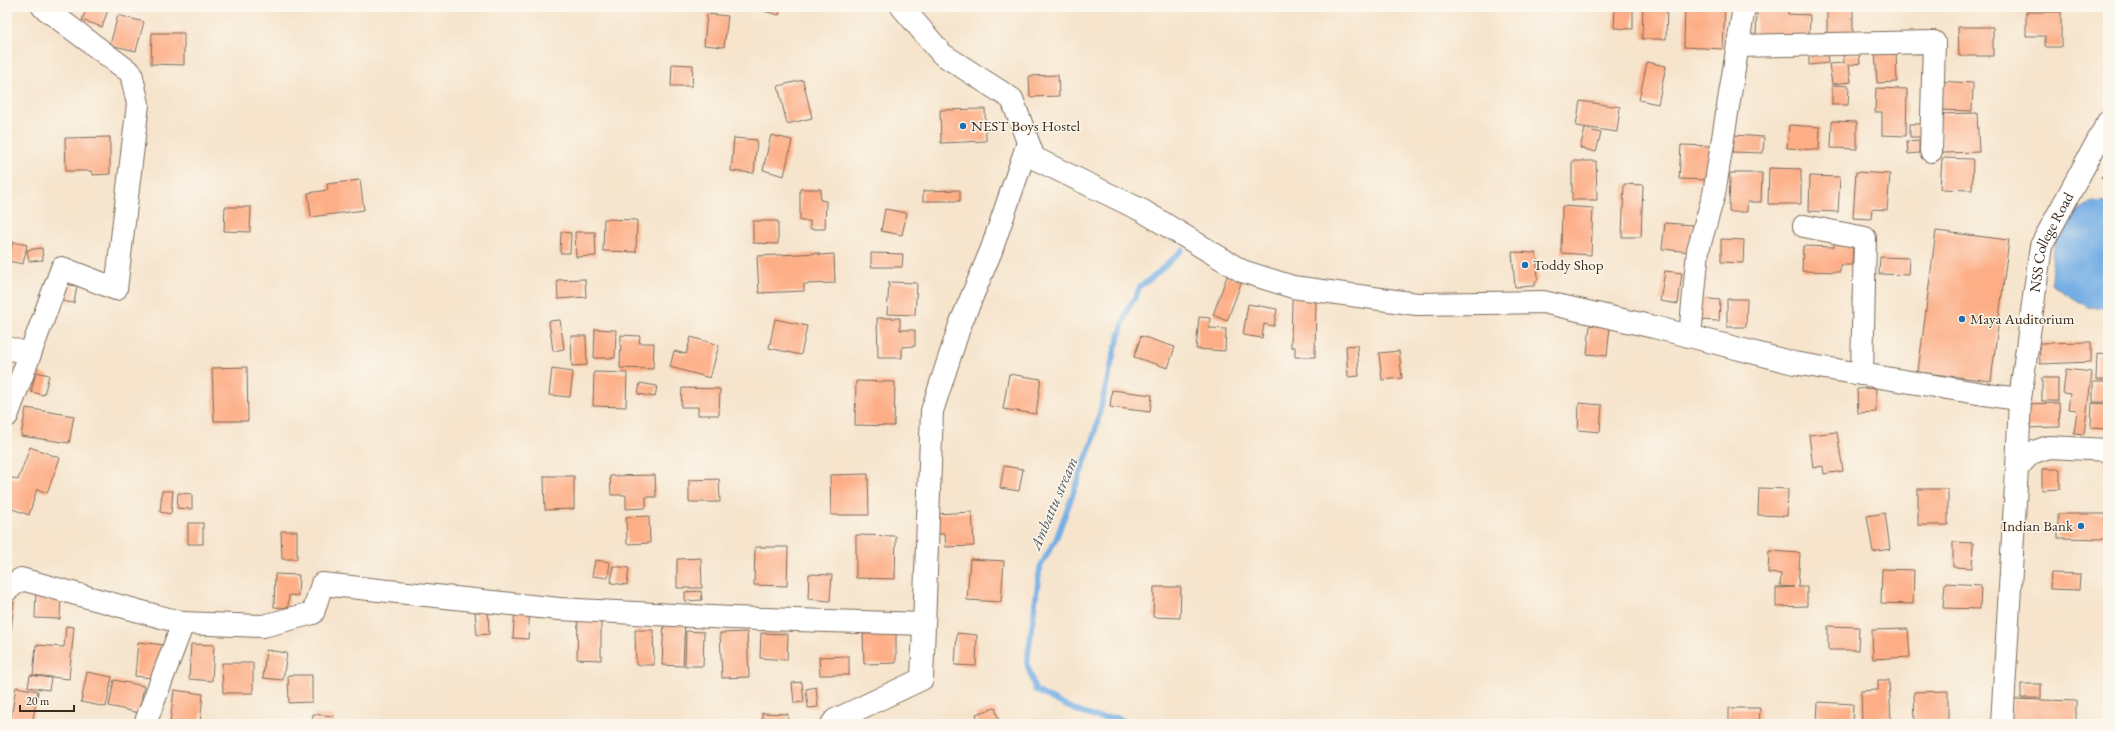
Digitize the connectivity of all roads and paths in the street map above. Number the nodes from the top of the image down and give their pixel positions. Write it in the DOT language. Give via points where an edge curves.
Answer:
graph roads {
  1 [pos="43,7"];
  2 [pos="902,7"];
  3 [pos="1744,7"];
  4 [pos="1738,46"];
  5 [pos="2108,122"];
  6 [pos="1028,143"];
  7 [pos="1931,151"];
  8 [pos="1804,226"];
  9 [pos="1690,336"];
  10 [pos="7,348"];
  11 [pos="30,354"];
  12 [pos="1862,374"];
  13 [pos="2020,398"];
  14 [pos="7,416"];
  15 [pos="2108,450"];
  16 [pos="2018,468"];
  17 [pos="7,590"];
  18 [pos="183,623"];
  19 [pos="924,624"];
  20 [pos="145,724"];
  21 [pos="832,724"];
  22 [pos="2002,724"];
  1 -- 11 [label="street" via="131,73 138,104 116,289 62,268"];
  2 -- 6 [label="street" via="942,54 1012,99"];
  3 -- 4 [label="street"];
  4 -- 7 [label="street" via="1934,42"];
  4 -- 9 [label="street" via="1714,194 1698,250"];
  5 -- 13 [label="street, NSS College Road" via="2041,246"];
  6 -- 9 [label="street" via="1034,158 1143,212 1242,270 1293,287 1417,304 1543,302"];
  6 -- 19 [label="street" via="991,251 960,325 932,411"];
  8 -- 12 [label="street" via="1865,238"];
  9 -- 12 [label="street" via="1794,363"];
  10 -- 11 [label="street"];
  11 -- 14 [label="street"];
  12 -- 13 [label="street"];
  13 -- 16 [label="street, NSS College Road"];
  15 -- 16 [label="street" via="2049,447 2031,453"];
  16 -- 22 [label="street, NSS College Road"];
  17 -- 18 [label="street" via="21,579"];
  18 -- 19 [label="street" via="263,626 313,612 322,584 559,609"];
  18 -- 20 [label="street"];
  19 -- 21 [label="street" via="922,679 835,720"];
}
